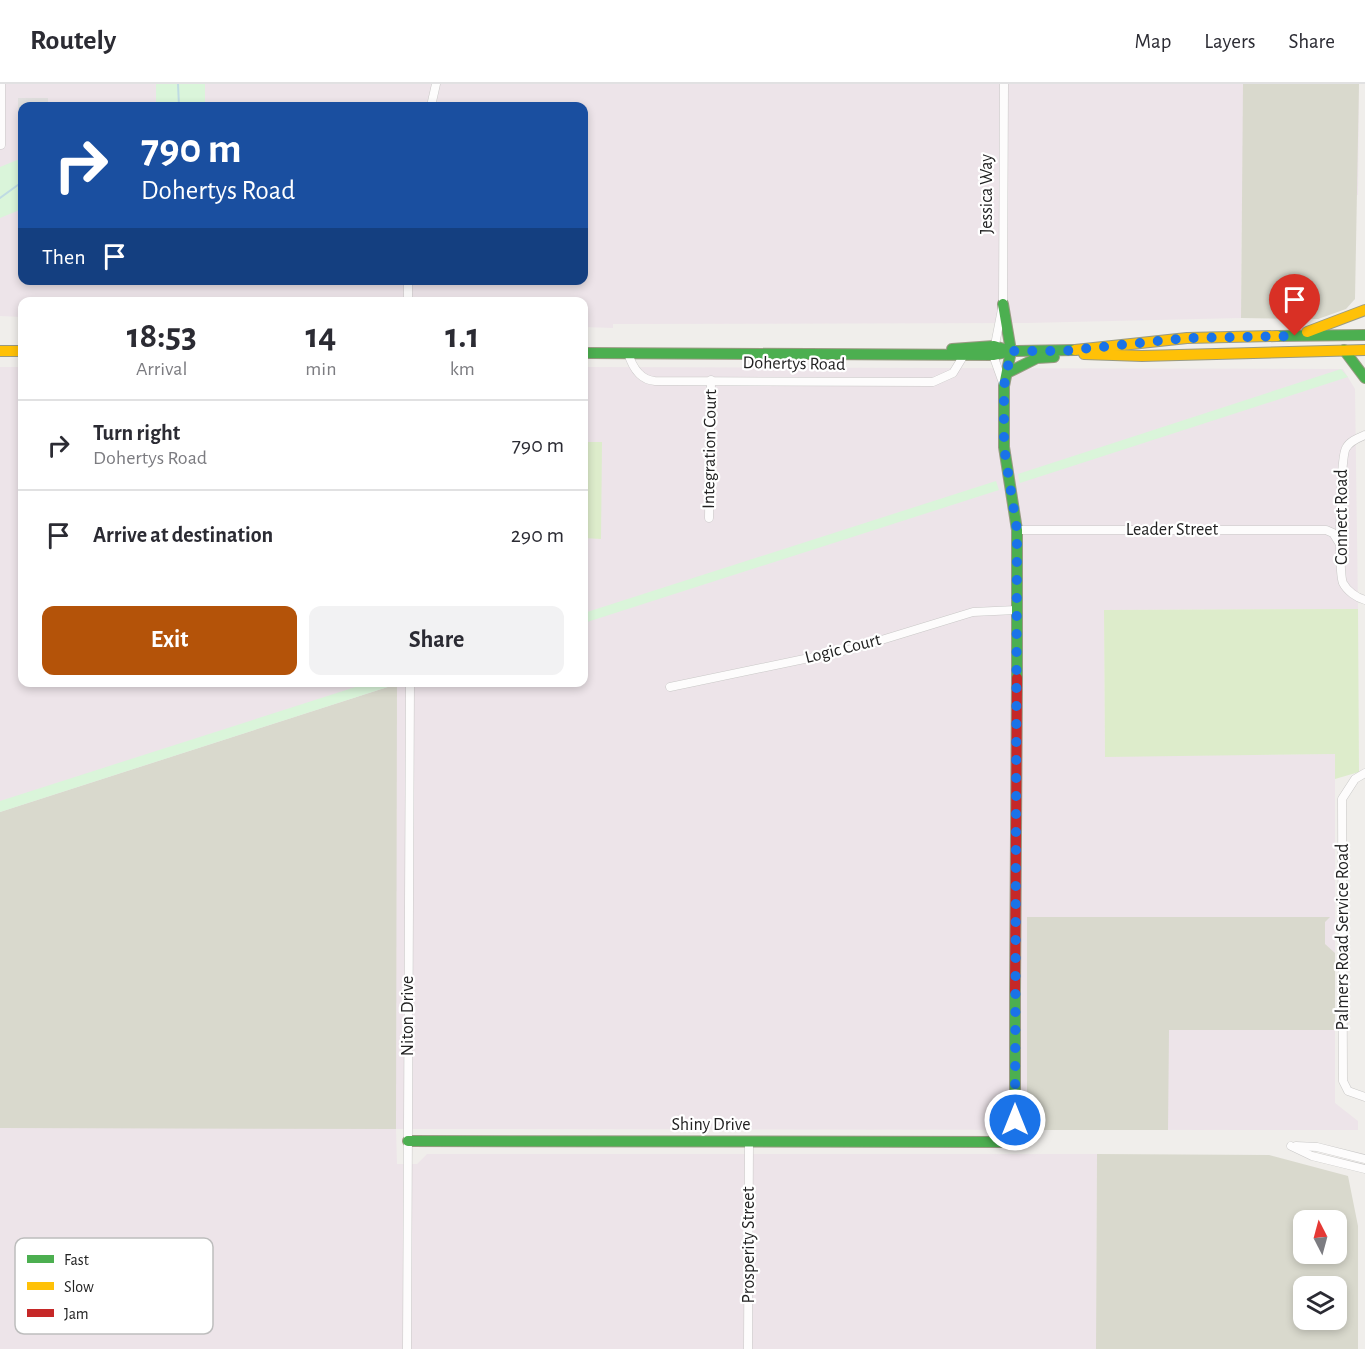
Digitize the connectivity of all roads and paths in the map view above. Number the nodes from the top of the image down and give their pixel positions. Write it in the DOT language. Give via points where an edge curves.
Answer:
graph roads {
  1 [pos="1,84"];
  2 [pos="436,84"];
  3 [pos="1004,84"];
  4 [pos="432,102"];
  5 [pos="1,145"];
  6 [pos="1004,304"];
  7 [pos="1365,310"];
  8 [pos="1365,335"];
  9 [pos="1295,336"];
  10 [pos="1344,350"];
  11 [pos="1365,350"];
  12 [pos="0,351"];
  13 [pos="18,351"];
  14 [pos="994,351"];
  15 [pos="1011,351"];
  16 [pos="1063,351"];
  17 [pos="588,353"];
  18 [pos="628,353"];
  19 [pos="913,354"];
  20 [pos="964,355"];
  21 [pos="1084,355"];
  22 [pos="1007,373"];
  23 [pos="1365,378"];
  24 [pos="711,380"];
  25 [pos="1004,386"];
  26 [pos="1365,435"];
  27 [pos="1342,516"];
  28 [pos="709,518"];
  29 [pos="1017,530"];
  30 [pos="1326,530"];
  31 [pos="1341,546"];
  32 [pos="1365,600"];
  33 [pos="1016,610"];
  34 [pos="410,687"];
  35 [pos="670,687"];
  36 [pos="1365,773"];
  37 [pos="1365,1097"];
  38 [pos="408,1141"];
  39 [pos="749,1142"];
  40 [pos="1015,1142"];
  41 [pos="1365,1159"];
  42 [pos="1365,1169"];
  43 [pos="407,1349"];
  44 [pos="748,1349"];
  1 -- 5 [label="street"];
  2 -- 4 [label="street"];
  3 -- 6 [label="street, Jessica Way"];
  6 -- 14 [label="street, Jessica Way"];
  6 -- 15 [label="street, Jessica Way"];
  7 -- 9 [label="street"];
  8 -- 9 [label="street, Dohertys Road"];
  9 -- 16 [label="street, Dohertys Road" via="1187,338"];
  10 -- 11 [label="street, Dohertys Road"];
  10 -- 21 [label="street, Dohertys Road"];
  10 -- 23 [label="street"];
  12 -- 13 [label="street"];
  14 -- 15 [label="street, Dohertys Road"];
  14 -- 19 [label="street, Dohertys Road"];
  14 -- 20 [label="street, Dohertys Road"];
  14 -- 25 [label="street"];
  15 -- 16 [label="street, Dohertys Road"];
  15 -- 22 [label="street, Jessica Way"];
  16 -- 21 [label="street, Dohertys Road"];
  17 -- 18 [label="street, Dohertys Road"];
  18 -- 19 [label="street, Dohertys Road"];
  18 -- 24 [label="street, Dohertys Road" via="632,366 647,381"];
  19 -- 20 [label="street, Dohertys Road"];
  20 -- 24 [label="street, Dohertys Road" via="953,373 933,382"];
  21 -- 22 [label="street" via="1037,358"];
  22 -- 25 [label="street, Jessica Way"];
  24 -- 28 [label="street, Integration Court"];
  25 -- 29 [label="street, Jessica Way" via="1005,457"];
  26 -- 27 [label="street, Connect Road" via="1351,441 1342,458"];
  27 -- 30 [label="street"];
  27 -- 31 [label="street, Connect Road"];
  29 -- 30 [label="street, Leader Street"];
  29 -- 33 [label="street, Jessica Way"];
  30 -- 31 [label="street" via="1333,533"];
  31 -- 32 [label="street, Connect Road" via="1343,583"];
  33 -- 35 [label="street, Logic Court" via="973,612 852,649"];
  33 -- 40 [label="street, Jessica Way"];
  34 -- 38 [label="street, Niton Drive"];
  36 -- 37 [label="street, Palmers Road Service Road" via="1347,790 1342,810 1343,1081 1348,1091"];
  38 -- 39 [label="street, Shiny Drive"];
  38 -- 43 [label="street, Niton Drive"];
  39 -- 40 [label="street, Shiny Drive"];
  39 -- 44 [label="street, Prosperity Street"];
  41 -- 42 [label="street" via="1317,1147 1291,1146 1312,1156"];
}
